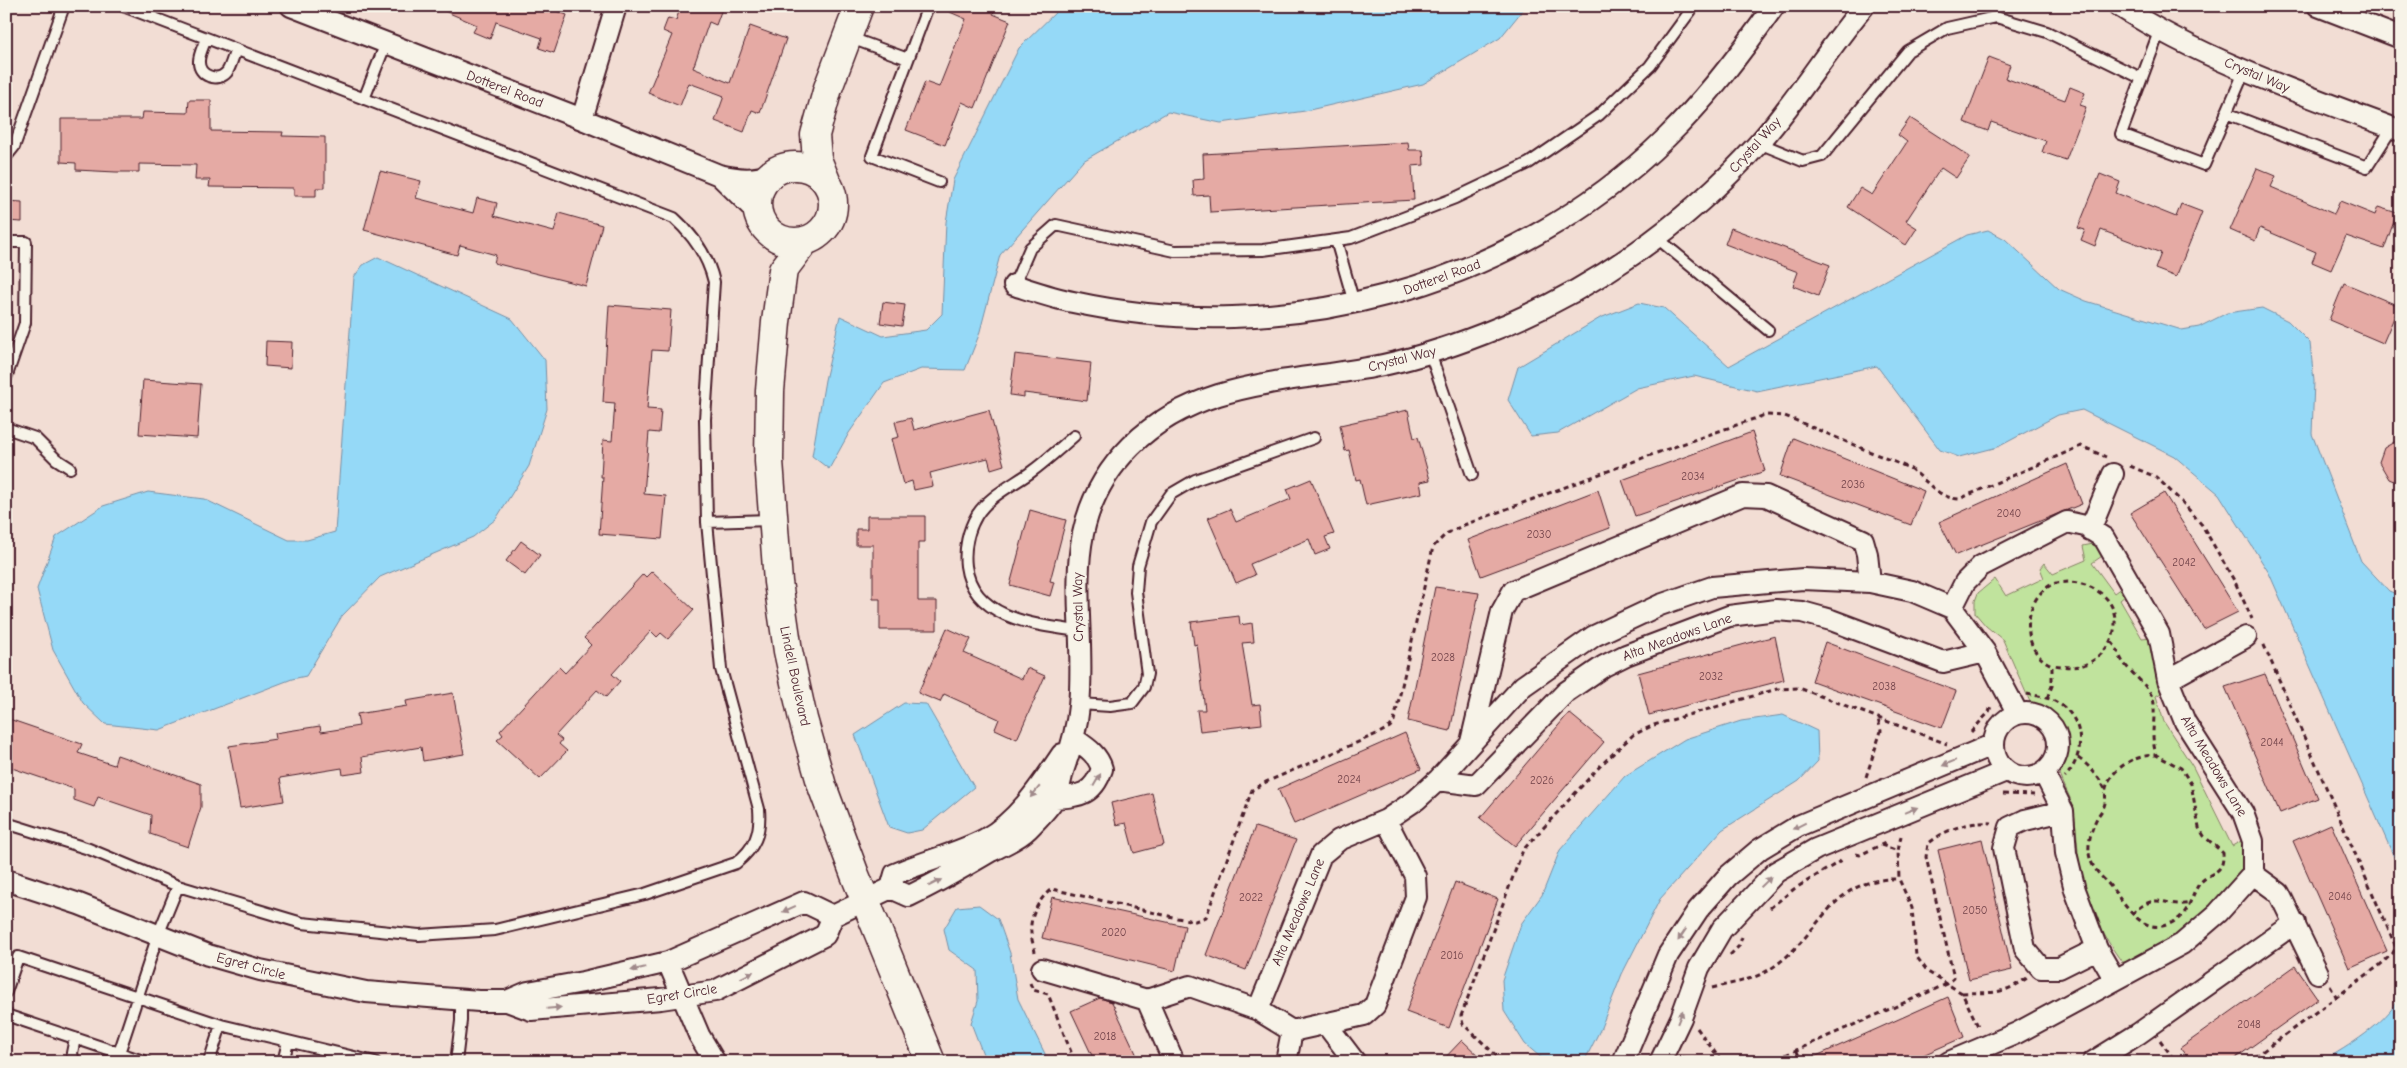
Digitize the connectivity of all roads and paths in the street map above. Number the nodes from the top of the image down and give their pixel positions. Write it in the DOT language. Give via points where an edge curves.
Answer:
graph roads {
  1 [pos="64,6"];
  2 [pos="123,6"];
  3 [pos="291,6"];
  4 [pos="616,6"];
  5 [pos="859,6"];
  6 [pos="928,6"];
  7 [pos="1694,6"];
  8 [pos="1774,6"];
  9 [pos="1864,6"];
  10 [pos="2119,6"];
  11 [pos="2318,6"];
  12 [pos="2159,32"];
  13 [pos="848,37"];
  14 [pos="206,38"];
  15 [pos="2401,38"];
  16 [pos="386,43"];
  17 [pos="236,50"];
  18 [pos="908,59"];
  19 [pos="2245,70"];
  20 [pos="2141,78"];
  21 [pos="364,99"];
  22 [pos="2226,113"];
  23 [pos="582,119"];
  24 [pos="2396,130"];
  25 [pos="815,135"];
  26 [pos="1759,143"];
  27 [pos="6,157"];
  28 [pos="779,170"];
  29 [pos="719,175"];
  30 [pos="826,181"];
  31 [pos="939,182"];
  32 [pos="762,220"];
  33 [pos="1656,237"];
  34 [pos="805,240"];
  35 [pos="1336,240"];
  36 [pos="6,242"];
  37 [pos="783,270"];
  38 [pos="1014,285"];
  39 [pos="1354,303"];
  40 [pos="1768,330"];
  41 [pos="1430,353"];
  42 [pos="6,378"];
  43 [pos="6,428"];
  44 [pos="1074,436"];
  45 [pos="1314,438"];
  46 [pos="2116,466"];
  47 [pos="70,468"];
  48 [pos="1472,475"];
  49 [pos="772,520"];
  50 [pos="707,522"];
  51 [pos="2090,530"];
  52 [pos="1870,582"];
  53 [pos="1952,608"];
  54 [pos="1078,631"];
  55 [pos="2254,632"];
  56 [pos="2111,642"];
  57 [pos="1985,652"];
  58 [pos="2052,665"];
  59 [pos="2168,680"];
  60 [pos="2047,698"];
  61 [pos="1080,704"];
  62 [pos="2018,714"];
  63 [pos="1878,718"];
  64 [pos="1073,738"];
  65 [pos="1470,744"];
  66 [pos="1994,744"];
  67 [pos="1950,746"];
  68 [pos="2156,755"];
  69 [pos="2078,758"];
  70 [pos="2006,771"];
  71 [pos="2044,773"];
  72 [pos="1438,780"];
  73 [pos="1864,783"];
  74 [pos="2105,790"];
  75 [pos="1055,798"];
  76 [pos="2063,812"];
  77 [pos="1386,820"];
  78 [pos="6,823"];
  79 [pos="1999,823"];
  80 [pos="1901,836"];
  81 [pos="1881,845"];
  82 [pos="1898,851"];
  83 [pos="2254,874"];
  84 [pos="1899,879"];
  85 [pos="6,880"];
  86 [pos="178,886"];
  87 [pos="891,888"];
  88 [pos="864,899"];
  89 [pos="2190,902"];
  90 [pos="2132,914"];
  91 [pos="833,916"];
  92 [pos="2295,923"];
  93 [pos="158,935"];
  94 [pos="2098,949"];
  95 [pos="668,962"];
  96 [pos="1036,967"];
  97 [pos="2318,973"];
  98 [pos="2031,975"];
  99 [pos="2115,980"];
  100 [pos="1947,984"];
  101 [pos="1712,988"];
  102 [pos="6,992"];
  103 [pos="1962,993"];
  104 [pos="683,996"];
  105 [pos="138,997"];
  106 [pos="461,999"];
  107 [pos="1147,1000"];
  108 [pos="507,1001"];
  109 [pos="1258,1010"];
  110 [pos="6,1015"];
  111 [pos="1326,1024"];
  112 [pos="221,1025"];
  113 [pos="1978,1026"];
  114 [pos="1292,1031"];
  115 [pos="75,1038"];
  116 [pos="2159,1039"];
  117 [pos="288,1042"];
  118 [pos="1796,1051"];
  119 [pos="116,1052"];
  120 [pos="1685,1059"];
  121 [pos="1720,1060"];
  122 [pos="74,1062"];
  123 [pos="109,1062"];
  124 [pos="146,1062"];
  125 [pos="209,1062"];
  126 [pos="283,1062"];
  127 [pos="374,1062"];
  128 [pos="456,1062"];
  129 [pos="715,1062"];
  130 [pos="931,1062"];
  131 [pos="1075,1062"];
  132 [pos="1174,1062"];
  133 [pos="1286,1062"];
  134 [pos="1355,1062"];
  135 [pos="1504,1062"];
  136 [pos="1623,1062"];
  137 [pos="1660,1062"];
  138 [pos="1769,1062"];
  139 [pos="1801,1062"];
  140 [pos="1949,1062"];
  141 [pos="2093,1062"];
  142 [pos="2176,1062"];
  143 [pos="2248,1062"];
  1 -- 27 [label="lane" via="14,147"];
  2 -- 14 [label="lane"];
  3 -- 16 [label="street, Dotterel Road"];
  4 -- 23 [label="street"];
  5 -- 13 [label="street"];
  6 -- 18 [label="lane"];
  7 -- 35 [label="lane" via="1650,66 1605,109 1528,163 1455,198 1351,238"];
  8 -- 39 [label="street, Dotterel Road" via="1727,71 1692,112 1625,174 1582,206 1491,258 1392,295"];
  9 -- 26 [label="street, Crystal Way"];
  10 -- 12 [label="street, Crystal Way"];
  11 -- 15 [label="street"];
  12 -- 19 [label="street, Crystal Way"];
  12 -- 20 [label="lane"];
  13 -- 18 [label="lane"];
  13 -- 25 [label="street" via="828,88"];
  14 -- 17 [label="lane"];
  14 -- 17 [label="lane" via="199,60 201,70 208,76 218,77 226,72"];
  16 -- 21 [label="lane"];
  16 -- 23 [label="street, Dotterel Road"];
  17 -- 21 [label="lane"];
  18 -- 31 [label="lane" via="872,156"];
  19 -- 22 [label="lane"];
  19 -- 24 [label="street, Crystal Way"];
  20 -- 22 [label="lane" via="2120,134 2204,165"];
  20 -- 26 [label="lane" via="2047,32 1996,17 1947,28 1908,51 1822,156 1803,161"];
  21 -- 50 [label="lane" via="674,218 689,231 710,263 714,282 705,419"];
  22 -- 24 [label="lane" via="2368,168"];
  23 -- 29 [label="street, Dotterel Road"];
  25 -- 28 [label="street"];
  25 -- 30 [label="street" via="817,159"];
  26 -- 33 [label="street, Crystal Way" via="1720,183"];
  28 -- 29 [label="street, Dotterel Road" via="742,179"];
  28 -- 30 [label="street" via="800,166 814,171"];
  28 -- 32 [label="street" via="762,185 758,199"];
  29 -- 32 [label="street, Dotterel Road"];
  30 -- 34 [label="street" via="832,194 833,209 828,223 818,234"];
  32 -- 34 [label="street" via="776,237 790,242"];
  32 -- 37 [label="street, Lindell Boulevard"];
  33 -- 40 [label="lane"];
  33 -- 41 [label="street, Crystal Way" via="1594,280 1558,300 1490,331"];
  34 -- 37 [label="street"];
  35 -- 38 [label="lane" via="1263,250 1175,251 1056,225 1030,248"];
  35 -- 39 [label="lane"];
  36 -- 42 [label="lane" via="26,242 25,323"];
  37 -- 49 [label="street, Lindell Boulevard" via="770,391"];
  38 -- 39 [label="street, Dotterel Road" via="1072,302 1150,315 1209,318 1275,316"];
  41 -- 48 [label="lane"];
  41 -- 54 [label="street, Crystal Way" via="1376,366 1226,392 1199,400 1149,429 1110,472 1088,517 1078,559"];
  43 -- 47 [label="lane" via="35,438"];
  44 -- 54 [label="lane" via="978,514 964,553 967,574 975,590 990,606 1010,618 1029,624"];
  45 -- 61 [label="lane" via="1195,480 1171,494 1152,522 1138,566 1136,592 1147,674 1144,687 1132,703 1110,706"];
  46 -- 51 [label="street"];
  46 -- 55 [label="path" via="2156,477 2202,525 2235,582"];
  46 -- 96 [label="path" via="2081,446 1959,499 1952,499 1930,487 1909,468 1785,416 1766,415 1656,452 1464,525 1446,534 1434,546 1390,727 1252,790 1206,917 1195,921 1177,918 1052,889 1044,894 1032,918 1030,931"];
  49 -- 50 [label="lane"];
  49 -- 88 [label="street, Lindell Boulevard" via="787,641 803,719 822,786"];
  50 -- 86 [label="lane" via="721,669 760,817 757,840 749,853 736,863 645,894 495,930 420,935 302,923"];
  51 -- 53 [label="street, Alta Meadows Lane" via="2067,522 1981,566 1965,582"];
  51 -- 59 [label="street, Alta Meadows Lane" via="2104,538 2159,634"];
  52 -- 53 [label="street, Alta Meadows Lane" via="1912,591"];
  52 -- 65 [label="street, Alta Meadows Lane" via="1803,579 1712,587 1660,605 1594,636 1523,686"];
  52 -- 65 [label="street, Alta Meadows Lane" via="1863,540 1766,496 1743,495 1513,591 1502,611"];
  53 -- 57 [label="street"];
  54 -- 61 [label="street, Crystal Way"];
  55 -- 59 [label="street"];
  55 -- 143 [label="path" via="2396,947 2380,964"];
  56 -- 58 [label="path" via="2097,659 2086,665 2075,668"];
  56 -- 58 [label="path" via="2114,619 2108,599 2077,582 2054,584 2036,599 2028,621 2034,648"];
  56 -- 68 [label="path" via="2155,704 2152,739"];
  57 -- 62 [label="street"];
  57 -- 72 [label="street, Alta Meadows Lane" via="1942,662 1802,612 1776,610 1729,616 1604,666 1566,692 1476,785"];
  58 -- 60 [label="path" via="2052,686"];
  59 -- 83 [label="street, Alta Meadows Lane" via="2185,722 2243,813 2254,841"];
  61 -- 64 [label="street, Crystal Way"];
  62 -- 66 [label="street" via="2001,725"];
  62 -- 71 [label="street" via="2038,715 2054,727 2057,757"];
  63 -- 67 [label="path"];
  63 -- 73 [label="path" via="1881,731"];
  63 -- 135 [label="path" via="1799,688 1778,689 1633,734 1523,850 1461,1016 1463,1024"];
  64 -- 75 [label="street, Crystal Way"];
  75 -- 64 [label="street, one-way" via="1079,796 1092,788 1102,769 1092,752"];
  64 -- 87 [label="street, Crystal Way, one-way" via="1038,790 1010,820 985,839 894,874"];
  65 -- 72 [label="street, Alta Meadows Lane"];
  66 -- 70 [label="street" via="1999,763"];
  66 -- 136 [label="street, one-way" via="1798,826 1760,849 1728,876 1698,910 1668,955"];
  68 -- 74 [label="path" via="2144,755 2125,764"];
  68 -- 89 [label="path" via="2181,768 2191,784 2199,828 2223,853 2219,871 2198,885"];
  69 -- 74 [label="path" via="2101,780"];
  70 -- 71 [label="street" via="2025,778"];
  137 -- 70 [label="street, one-way" via="1698,968 1722,929 1776,872 1816,849"];
  71 -- 76 [label="street"];
  72 -- 77 [label="street, Alta Meadows Lane"];
  74 -- 90 [label="path" via="2105,806 2094,826 2089,853 2095,870"];
  87 -- 75 [label="street, Crystal Way, one-way" via="909,896 938,882 1025,832"];
  76 -- 94 [label="street" via="2066,853 2075,890"];
  76 -- 94 [label="street" via="2025,820 2010,827 2004,848 2025,949 2041,968 2059,968"];
  77 -- 109 [label="street, Alta Meadows Lane" via="1339,840 1321,855"];
  77 -- 111 [label="street" via="1415,876 1416,897 1374,1005 1364,1015"];
  78 -- 86 [label="lane" via="89,849"];
  79 -- 100 [label="path" via="1975,822 1928,844 1926,857 1954,978"];
  80 -- 82 [label="path"];
  81 -- 82 [label="path"];
  82 -- 84 [label="path"];
  83 -- 92 [label="street" via="2279,893"];
  83 -- 99 [label="street" via="2218,913 2182,944"];
  84 -- 100 [label="path" via="1912,908 1916,956 1928,972"];
  84 -- 101 [label="path" via="1871,882 1844,894 1795,950 1776,966 1752,980"];
  85 -- 93 [label="street, Egret Circle"];
  86 -- 93 [label="lane"];
  87 -- 88 [label="street"];
  88 -- 91 [label="street"];
  88 -- 130 [label="street, Lindell Boulevard"];
  89 -- 90 [label="path" via="2151,900"];
  89 -- 90 [label="path" via="2178,921 2162,927 2149,926"];
  91 -- 95 [label="street, Egret Circle, one-way" via="804,902"];
  104 -- 91 [label="street, Egret Circle, one-way" via="715,991 825,935"];
  92 -- 97 [label="street"];
  92 -- 141 [label="street"];
  93 -- 105 [label="lane"];
  93 -- 106 [label="street, Egret Circle" via="208,955 338,987"];
  94 -- 99 [label="street"];
  95 -- 104 [label="street"];
  95 -- 108 [label="street, Egret Circle, one-way" via="528,992"];
  96 -- 107 [label="street"];
  96 -- 131 [label="path" via="1029,985 1033,990 1048,994"];
  98 -- 103 [label="path" via="2007,990"];
  99 -- 140 [label="street" via="2017,1033"];
  100 -- 103 [label="path"];
  100 -- 118 [label="path"];
  102 -- 105 [label="lane" via="18,957"];
  103 -- 113 [label="path"];
  108 -- 104 [label="street, Egret Circle, one-way" via="531,1010"];
  104 -- 129 [label="street" via="699,1035"];
  105 -- 112 [label="lane"];
  105 -- 119 [label="lane"];
  106 -- 108 [label="street, Egret Circle"];
  106 -- 128 [label="lane"];
  107 -- 109 [label="street" via="1190,986"];
  107 -- 132 [label="street"];
  109 -- 114 [label="street"];
  110 -- 115 [label="lane"];
  111 -- 114 [label="street"];
  111 -- 134 [label="street"];
  112 -- 117 [label="lane"];
  112 -- 125 [label="lane"];
  114 -- 133 [label="street"];
  115 -- 119 [label="lane"];
  115 -- 122 [label="lane"];
  116 -- 142 [label="path"];
  117 -- 126 [label="lane"];
  117 -- 127 [label="lane"];
  118 -- 138 [label="path"];
  118 -- 139 [label="path"];
  119 -- 123 [label="lane"];
  119 -- 124 [label="lane"];
  120 -- 121 [label="path"];
}
